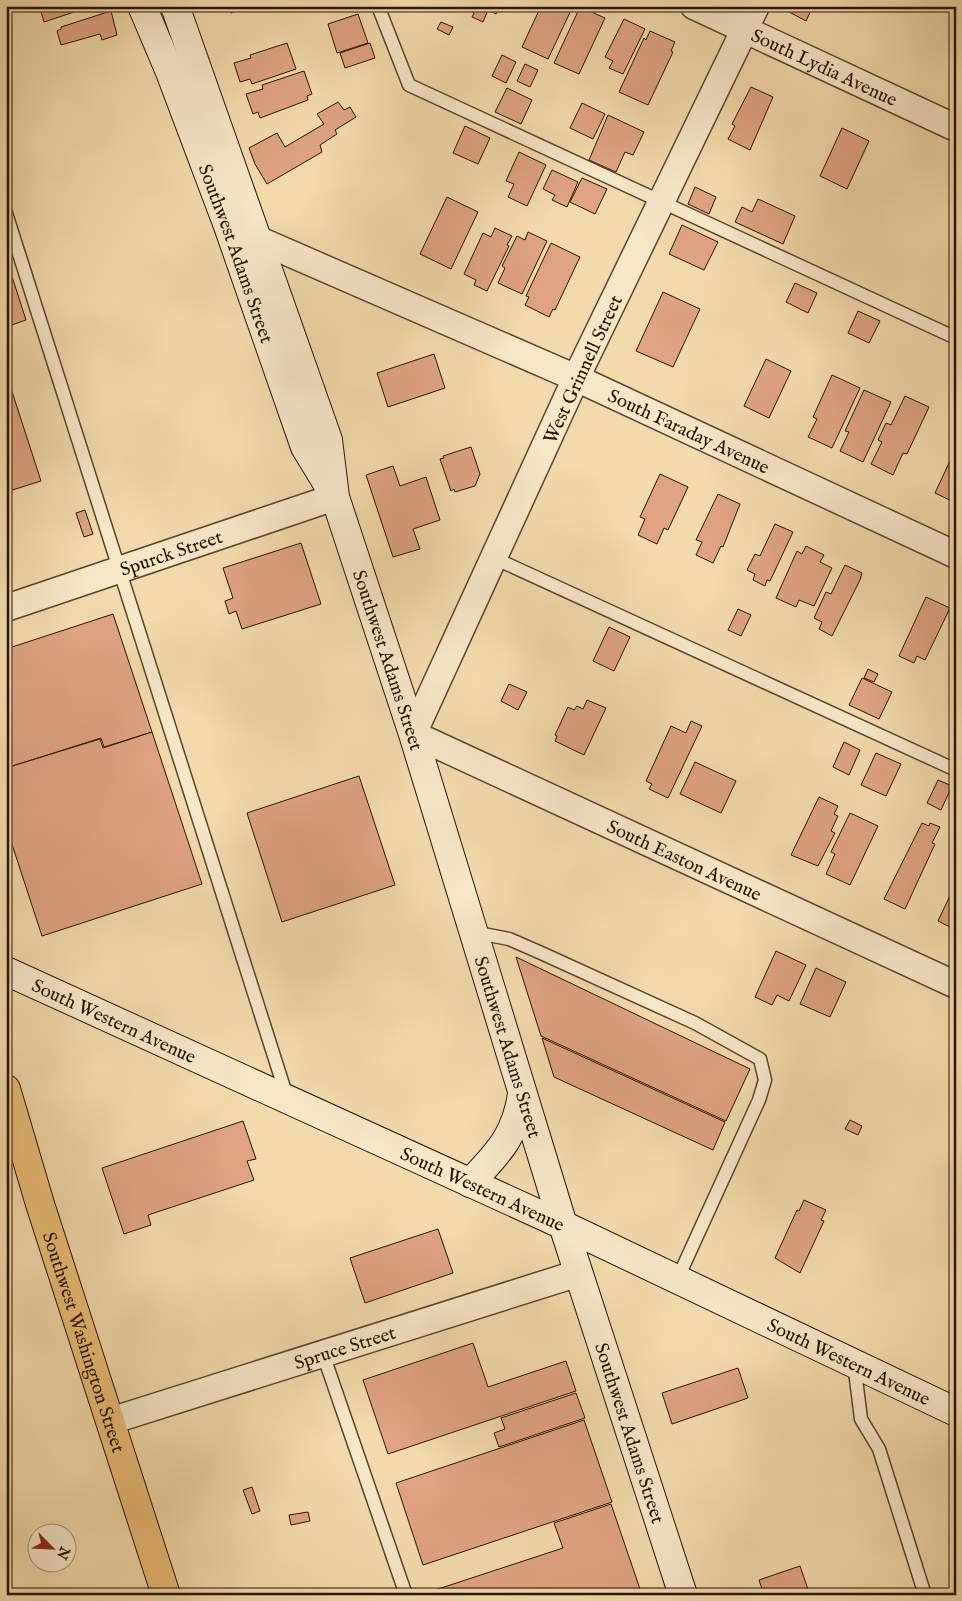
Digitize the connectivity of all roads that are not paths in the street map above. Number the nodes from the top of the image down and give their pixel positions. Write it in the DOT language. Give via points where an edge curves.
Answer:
graph roads {
  1 [pos="142,6"];
  2 [pos="174,6"];
  3 [pos="378,6"];
  4 [pos="694,6"];
  5 [pos="756,6"];
  6 [pos="746,31"];
  7 [pos="956,128"];
  8 [pos="663,201"];
  9 [pos="6,213"];
  10 [pos="228,226"];
  11 [pos="259,240"];
  12 [pos="956,338"];
  13 [pos="576,378"];
  14 [pos="335,497"];
  15 [pos="956,555"];
  16 [pos="494,558"];
  17 [pos="120,570"];
  18 [pos="6,608"];
  19 [pos="413,734"];
  20 [pos="956,770"];
  21 [pos="473,932"];
  22 [pos="6,971"];
  23 [pos="956,985"];
  24 [pos="6,1089"];
  25 [pos="522,1092"];
  26 [pos="288,1100"];
  27 [pos="470,1183"];
  28 [pos="563,1225"];
  29 [pos="579,1273"];
  30 [pos="678,1280"];
  31 [pos="323,1354"];
  32 [pos="854,1363"];
  33 [pos="955,1408"];
  34 [pos="110,1421"];
  35 [pos="166,1595"];
  36 [pos="406,1595"];
  37 [pos="683,1595"];
  38 [pos="925,1595"];
  1 -- 10 [label="main road, Southwest Adams Street"];
  2 -- 11 [label="main road, Southwest Adams Street"];
  3 -- 8 [label="lane" via="409,85"];
  4 -- 6 [label="street, South Lydia Avenue"];
  5 -- 6 [label="street, West Grinnell Street"];
  6 -- 7 [label="street, South Lydia Avenue"];
  6 -- 8 [label="street, West Grinnell Street"];
  8 -- 12 [label="lane"];
  8 -- 13 [label="street, West Grinnell Street"];
  9 -- 17 [label="lane"];
  10 -- 11 [label="street, South Faraday Avenue"];
  10 -- 14 [label="main road, Southwest Adams Street" via="305,447"];
  11 -- 13 [label="street, South Faraday Avenue"];
  11 -- 14 [label="main road, Southwest Adams Street" via="328,440"];
  13 -- 15 [label="street, South Faraday Avenue"];
  13 -- 16 [label="street, West Grinnell Street"];
  14 -- 17 [label="street, Spurck Street"];
  14 -- 19 [label="main road, Southwest Adams Street"];
  16 -- 19 [label="street, West Grinnell Street"];
  16 -- 20 [label="lane"];
  17 -- 18 [label="street, Spurck Street"];
  17 -- 26 [label="lane"];
  19 -- 21 [label="main road, Southwest Adams Street"];
  19 -- 23 [label="street, South Easton Avenue"];
  21 -- 25 [label="main road, Southwest Adams Street"];
  21 -- 30 [label="lane" via="509,939 539,952 695,1023 760,1059 765,1080 759,1100"];
  22 -- 26 [label="main road, South Western Avenue"];
  24 -- 34 [label="main road, Southwest Washington Street"];
  25 -- 27 [label="main road" via="514,1130 502,1149"];
  25 -- 28 [label="main road, Southwest Adams Street"];
  26 -- 27 [label="main road, South Western Avenue"];
  27 -- 28 [label="main road, South Western Avenue"];
  28 -- 29 [label="main road, Southwest Adams Street"];
  28 -- 30 [label="main road, South Western Avenue"];
  29 -- 31 [label="street, Spruce Street"];
  29 -- 37 [label="main road, Southwest Adams Street"];
  30 -- 32 [label="main road, South Western Avenue"];
  31 -- 34 [label="street, Spruce Street"];
  31 -- 36 [label="lane"];
  32 -- 33 [label="main road, South Western Avenue"];
  32 -- 38 [label="lane" via="860,1419 879,1449"];
  34 -- 35 [label="main road, Southwest Washington Street"];
}
